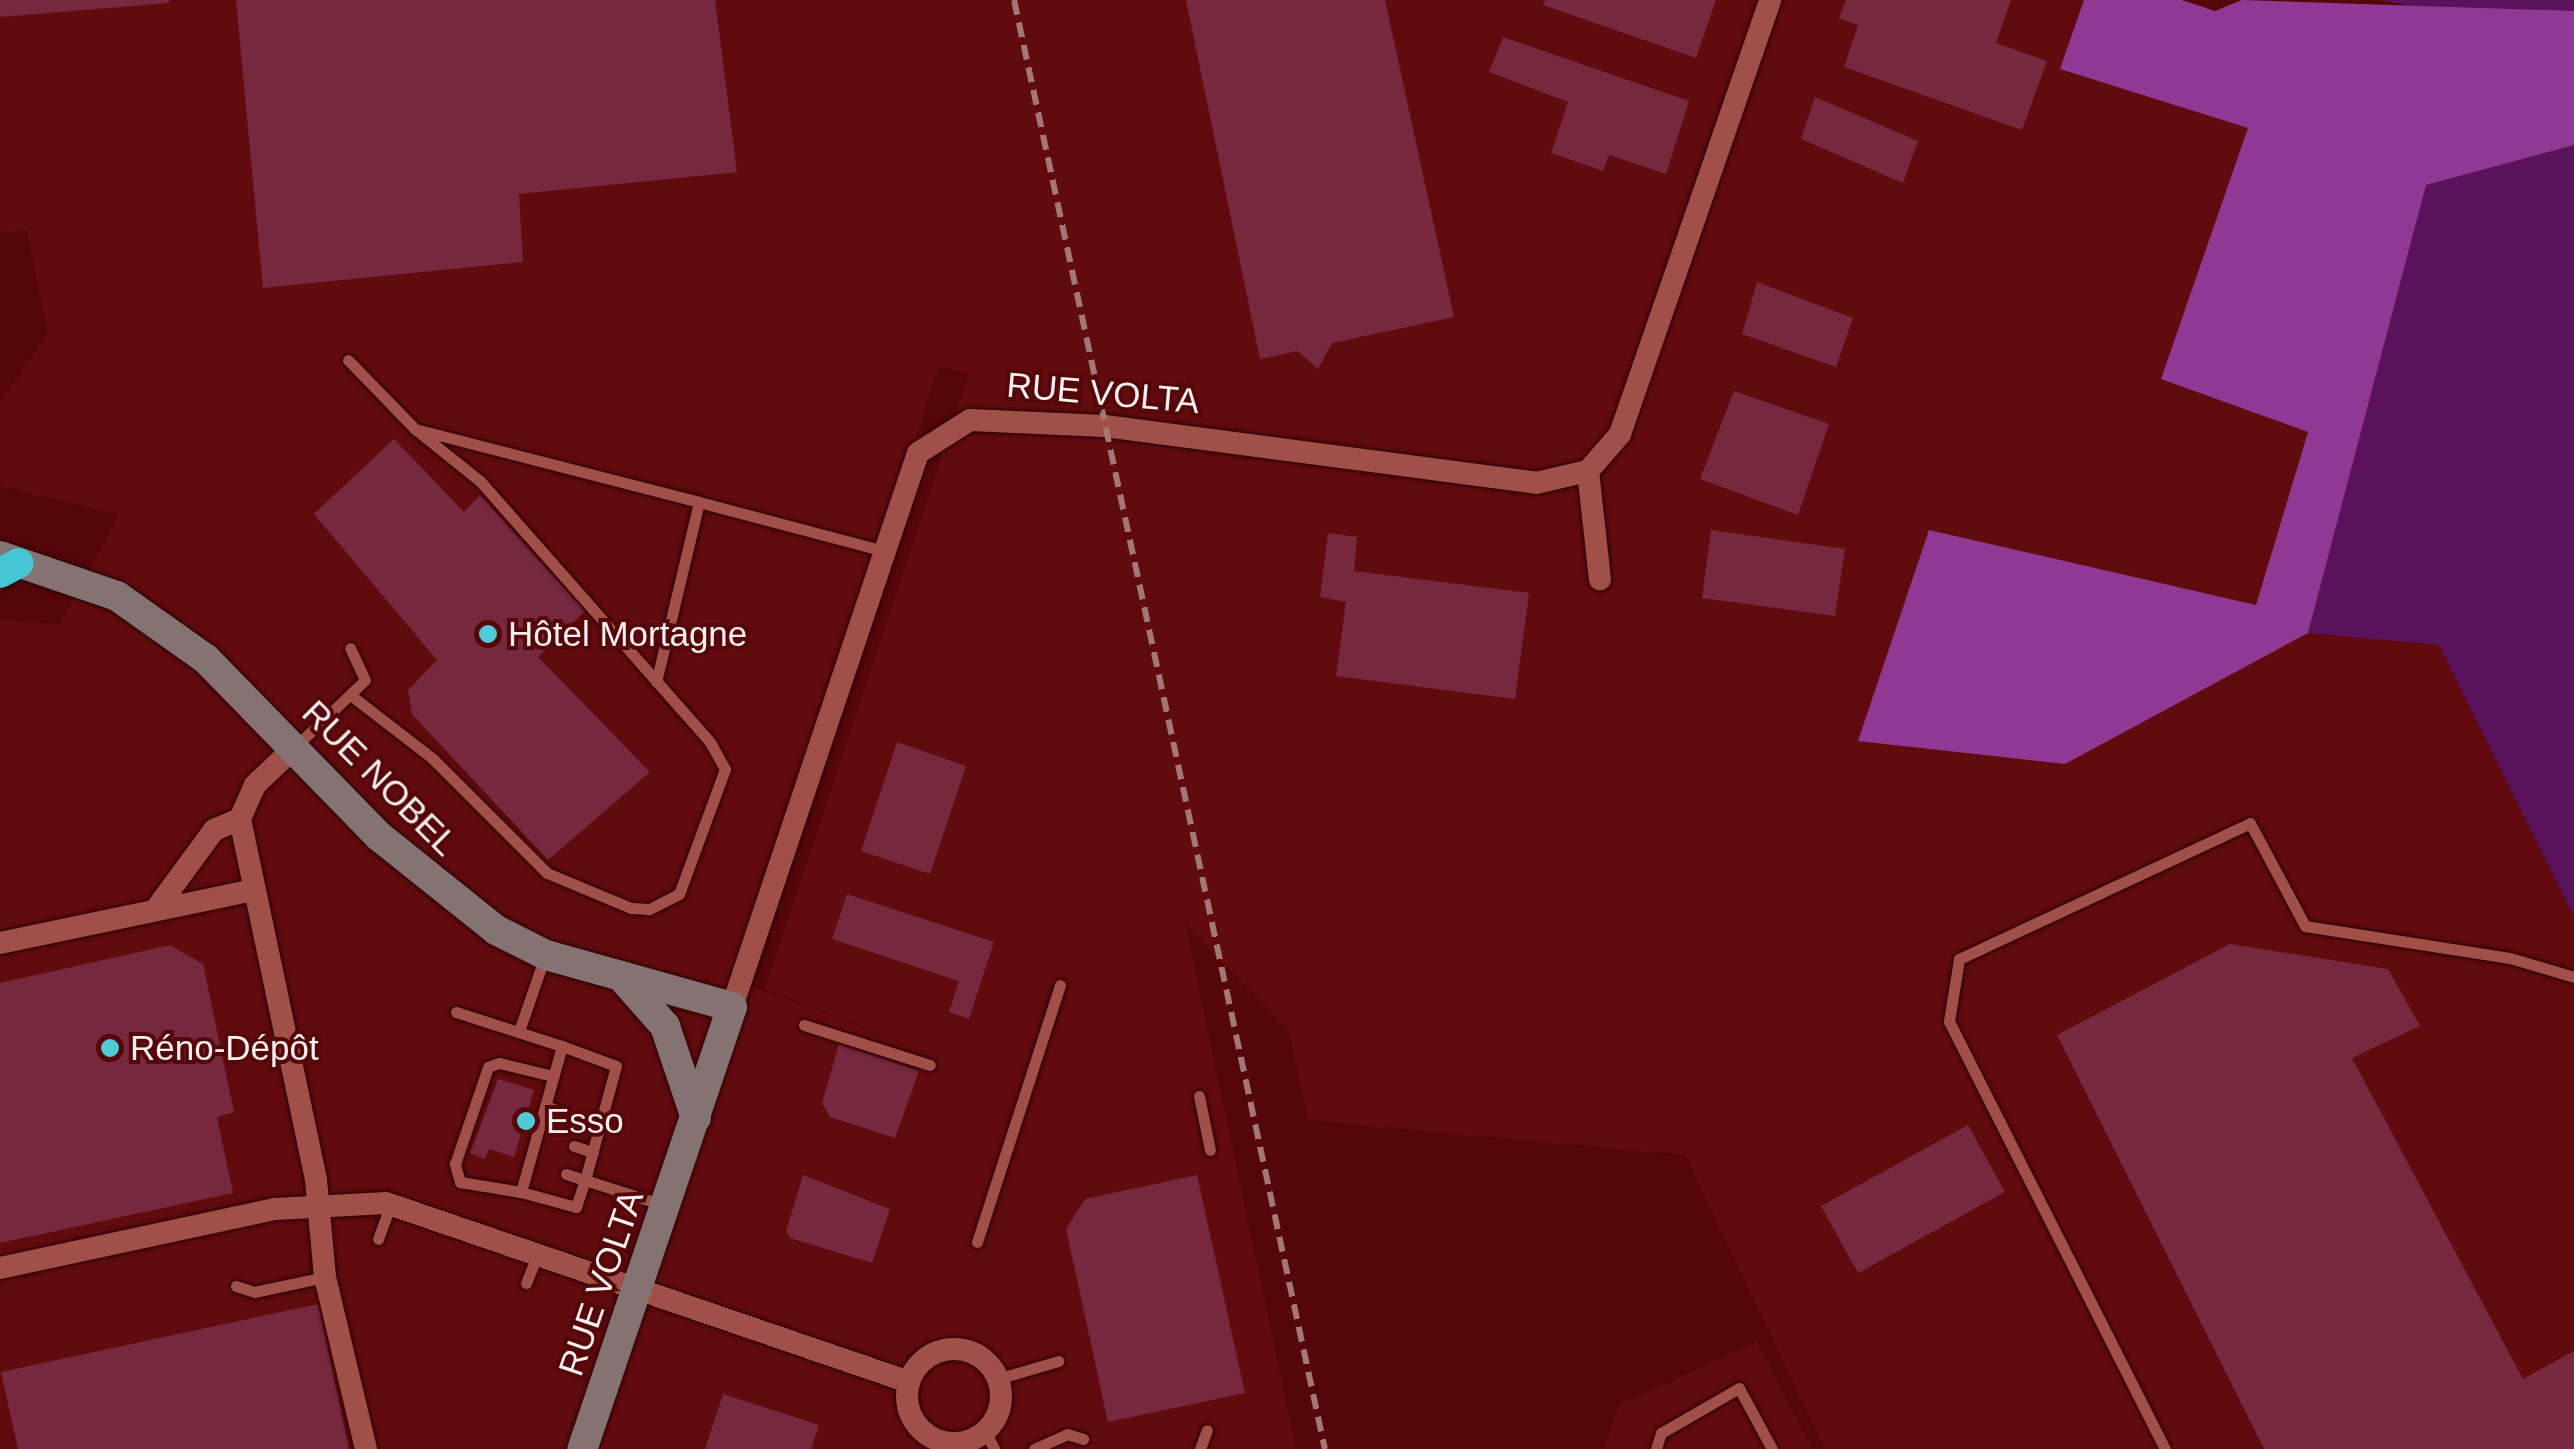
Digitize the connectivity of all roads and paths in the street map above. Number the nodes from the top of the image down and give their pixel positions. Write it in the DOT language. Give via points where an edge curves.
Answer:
graph roads {
  1 [pos="1770,0"];
  2 [pos="348,360"];
  3 [pos="415,429"];
  4 [pos="1588,471"];
  5 [pos="699,502"];
  6 [pos="885,551"];
  7 [pos="6,564"];
  8 [pos="1600,579"];
  9 [pos="350,648"];
  10 [pos="656,682"];
  11 [pos="352,698"];
  12 [pos="296,746"];
  13 [pos="240,819"];
  14 [pos="254,890"];
  15 [pos="156,909"];
  16 [pos="0,943"];
  17 [pos="546,955"];
  18 [pos="619,974"];
  19 [pos="2574,977"];
  20 [pos="1060,985"];
  21 [pos="732,1007"];
  22 [pos="456,1012"];
  23 [pos="804,1025"];
  24 [pos="518,1031"];
  25 [pos="562,1046"];
  26 [pos="930,1065"];
  27 [pos="553,1076"];
  28 [pos="1198,1096"];
  29 [pos="545,1106"];
  30 [pos="563,1112"];
  31 [pos="584,1118"];
  32 [pos="697,1122"];
  33 [pos="600,1123"];
  34 [pos="538,1134"];
  35 [pos="553,1139"];
  36 [pos="574,1146"];
  37 [pos="1210,1150"];
  38 [pos="593,1152"];
  39 [pos="566,1174"];
  40 [pos="585,1180"];
  41 [pos="521,1192"];
  42 [pos="318,1202"];
  43 [pos="392,1204"];
  44 [pos="668,1206"];
  45 [pos="378,1239"];
  46 [pos="977,1242"];
  47 [pos="538,1256"];
  48 [pos="0,1268"];
  49 [pos="325,1277"];
  50 [pos="526,1284"];
  51 [pos="236,1286"];
  52 [pos="638,1292"];
  53 [pos="1058,1361"];
  54 [pos="998,1379"];
  55 [pos="909,1382"];
  56 [pos="1207,1430"];
  57 [pos="1084,1439"];
  58 [pos="989,1440"];
  59 [pos="366,1449"];
  60 [pos="582,1449"];
  61 [pos="1034,1449"];
  62 [pos="1200,1449"];
  63 [pos="1656,1449"];
  64 [pos="1772,1449"];
  65 [pos="2165,1449"];
  1 -- 4 [label="street" via="1620,434"];
  2 -- 3 [label="lane"];
  3 -- 5 [label="lane"];
  3 -- 10 [label="lane" via="480,481"];
  4 -- 6 [label="street, RUE VOLTA" via="1536,483 1105,426 970,420 918,453"];
  4 -- 8 [label="street"];
  5 -- 6 [label="lane"];
  5 -- 10 [label="lane"];
  6 -- 21 [label="street, RUE VOLTA"];
  7 -- 12 [label="street, RUE NOBEL" via="116,596 227,676"];
  9 -- 11 [label="lane" via="364,680"];
  10 -- 11 [label="lane" via="710,742 725,769 680,894 650,909 547,873 432,758"];
  11 -- 12 [label="lane"];
  12 -- 13 [label="street" via="255,785"];
  12 -- 17 [label="street, RUE NOBEL" via="425,879 496,930"];
  13 -- 14 [label="street"];
  13 -- 15 [label="street" via="214,830"];
  14 -- 15 [label="street"];
  14 -- 42 [label="street"];
  15 -- 16 [label="street"];
  17 -- 18 [label="street, RUE NOBEL"];
  17 -- 24 [label="lane"];
  18 -- 21 [label="street, RUE NOBEL"];
  18 -- 32 [label="street" via="665,1026"];
  19 -- 65 [label="lane" via="2510,958 2306,926 2250,823 1959,959 1949,1021"];
  20 -- 46 [label="lane"];
  21 -- 32 [label="street, RUE VOLTA"];
  22 -- 24 [label="lane"];
  23 -- 26 [label="lane"];
  24 -- 25 [label="lane"];
  25 -- 27 [label="lane"];
  25 -- 33 [label="lane" via="616,1066"];
  27 -- 29 [label="lane"];
  27 -- 41 [label="lane" via="499,1063 488,1067 455,1164 460,1182"];
  28 -- 37 [label="lane"];
  29 -- 30 [label="lane"];
  29 -- 34 [label="lane"];
  31 -- 33 [label="lane"];
  32 -- 44 [label="street, RUE VOLTA"];
  33 -- 38 [label="lane"];
  34 -- 35 [label="lane"];
  34 -- 41 [label="lane" via="536,1163"];
  36 -- 38 [label="lane"];
  38 -- 40 [label="lane"];
  39 -- 40 [label="lane"];
  40 -- 41 [label="lane" via="576,1208"];
  40 -- 44 [label="lane"];
  42 -- 43 [label="street"];
  42 -- 48 [label="street"];
  42 -- 49 [label="street"];
  43 -- 45 [label="lane"];
  43 -- 47 [label="street"];
  44 -- 52 [label="street, RUE VOLTA"];
  47 -- 50 [label="lane"];
  47 -- 52 [label="street"];
  49 -- 51 [label="lane" via="254,1292"];
  49 -- 59 [label="street"];
  52 -- 55 [label="street"];
  52 -- 60 [label="street, RUE VOLTA"];
  53 -- 54 [label="lane"];
  54 -- 55 [label="street" via="983,1359 955,1348 926,1358"];
  54 -- 58 [label="street" via="1001,1400"];
  55 -- 58 [label="street" via="910,1413 931,1437"];
  56 -- 62 [label="lane"];
  57 -- 61 [label="lane" via="1067,1434"];
  63 -- 64 [label="lane" via="1662,1433 1740,1388"];
}
